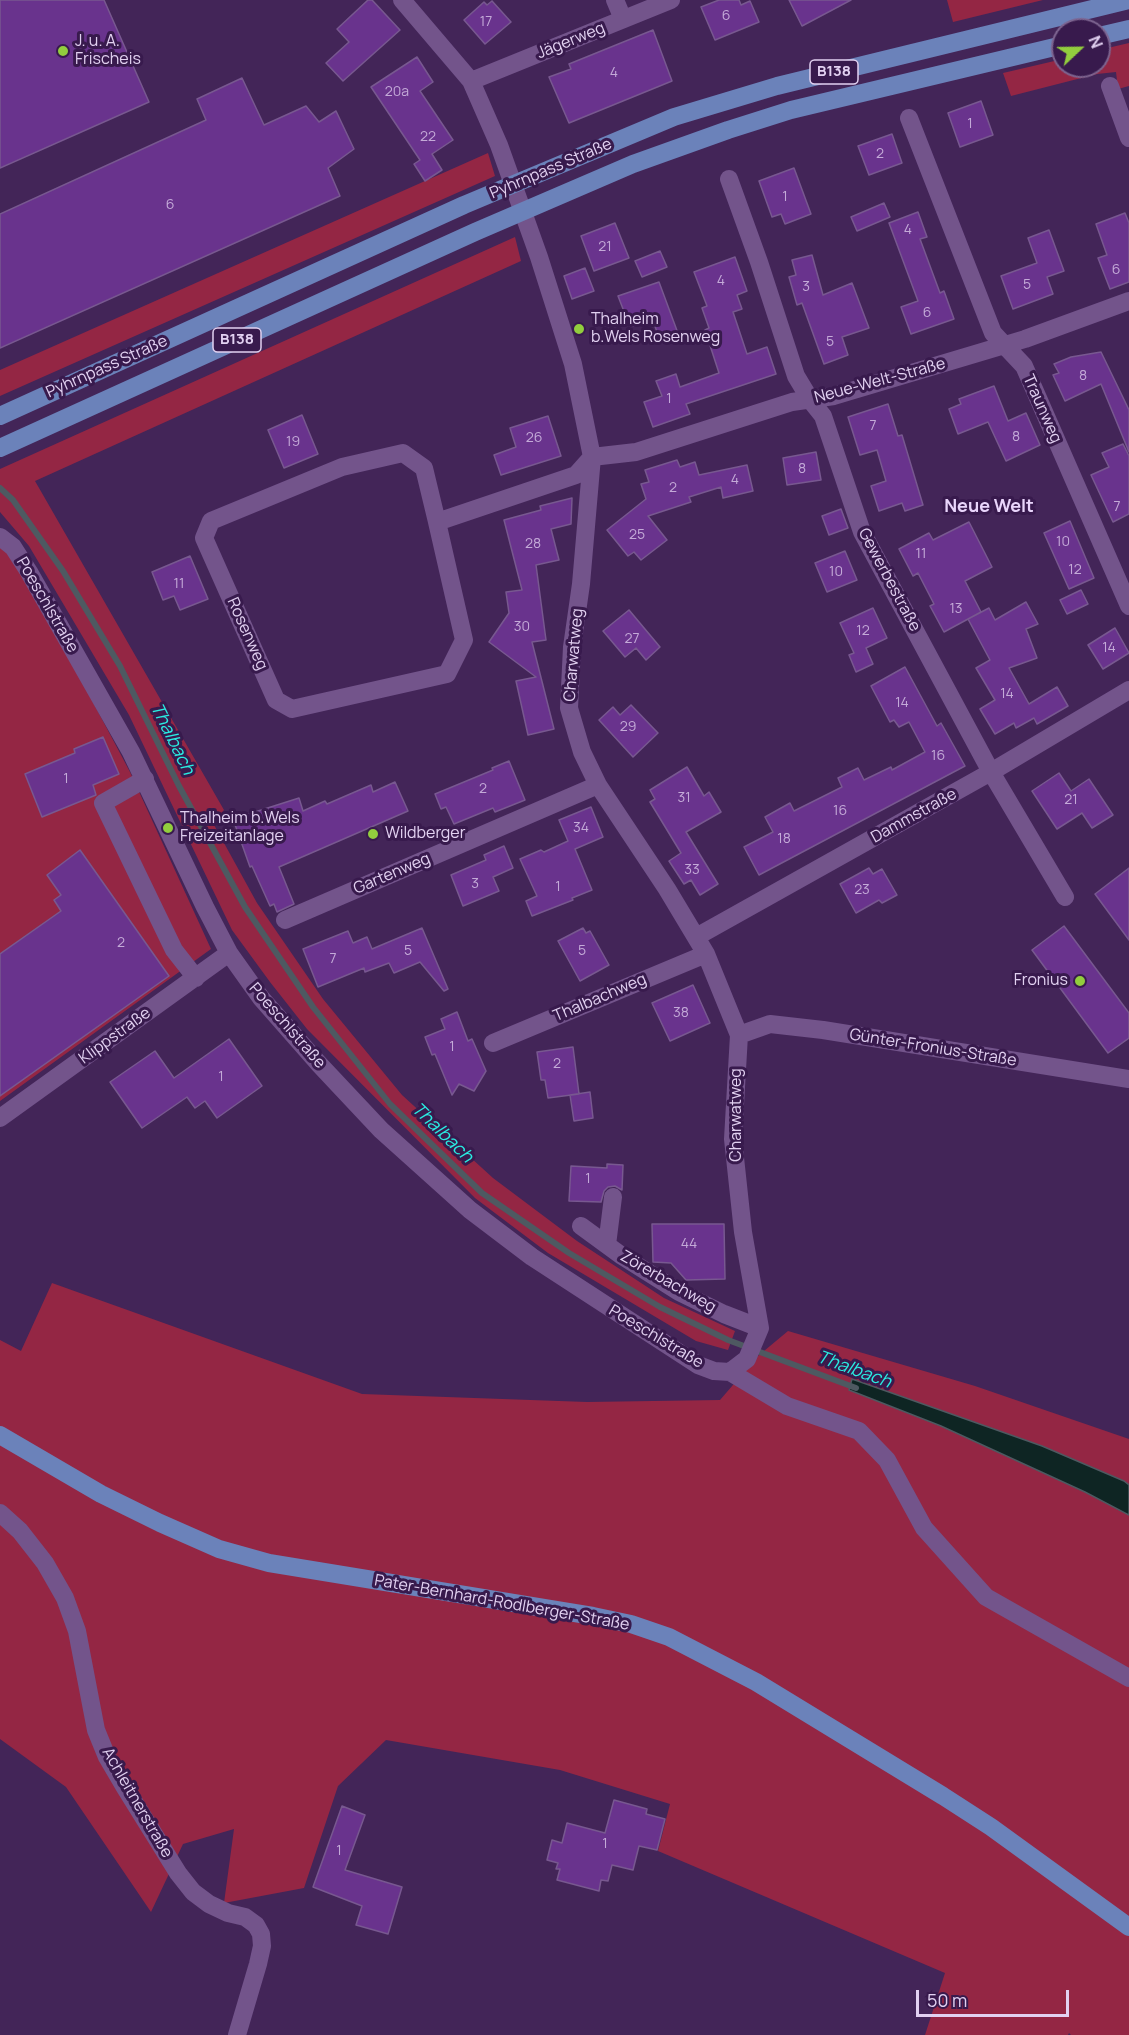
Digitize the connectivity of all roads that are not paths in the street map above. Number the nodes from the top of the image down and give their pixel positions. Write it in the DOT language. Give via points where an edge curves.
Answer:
graph roads {
  1 [pos="402,0"];
  2 [pos="615,0"];
  3 [pos="670,0"];
  4 [pos="1129,0"];
  5 [pos="623,20"];
  6 [pos="1129,29"];
  7 [pos="1111,33"];
  8 [pos="1051,48"];
  9 [pos="471,81"];
  10 [pos="1110,86"];
  11 [pos="909,118"];
  12 [pos="1129,138"];
  13 [pos="729,179"];
  14 [pos="1129,301"];
  15 [pos="1005,345"];
  16 [pos="811,401"];
  17 [pos="0,416"];
  18 [pos="0,448"];
  19 [pos="592,456"];
  20 [pos="437,522"];
  21 [pos="0,537"];
  22 [pos="1129,606"];
  23 [pos="1129,690"];
  24 [pos="991,772"];
  25 [pos="145,779"];
  26 [pos="598,785"];
  27 [pos="1065,897"];
  28 [pos="285,920"];
  29 [pos="696,937"];
  30 [pos="229,952"];
  31 [pos="706,954"];
  32 [pos="196,978"];
  33 [pos="739,1035"];
  34 [pos="494,1043"];
  35 [pos="1129,1079"];
  36 [pos="0,1118"];
  37 [pos="613,1197"];
  38 [pos="581,1226"];
  39 [pos="607,1245"];
  40 [pos="758,1333"];
  41 [pos="730,1372"];
  42 [pos="0,1435"];
  43 [pos="0,1513"];
  44 [pos="1129,1678"];
  45 [pos="1129,1927"];
  46 [pos="237,2035"];
  1 -- 9 [label="street, Charwatweg"];
  2 -- 5 [label="street"];
  3 -- 5 [label="street, Jägerweg"];
  4 -- 17 [label="main road, Pyhrnpass Straße / B138" via="777,86 674,117 464,205"];
  5 -- 9 [label="street, Jägerweg"];
  6 -- 7 [label="main road"];
  8 -- 18 [label="main road, Pyhrnpass Straße / B138" via="790,110 633,164 474,232"];
  9 -- 19 [label="street, Charwatweg" via="499,145 539,257 573,364"];
  10 -- 12 [label="street"];
  11 -- 15 [label="street, Traunweg" via="993,333"];
  13 -- 16 [label="street, Gewerbestraße" via="796,376"];
  14 -- 15 [label="street, Neue-Welt-Straße"];
  15 -- 16 [label="street, Neue-Welt-Straße"];
  15 -- 22 [label="street, Traunweg" via="1024,366"];
  16 -- 19 [label="street, Neue-Welt-Straße" via="792,402 636,452"];
  16 -- 24 [label="street, Gewerbestraße" via="823,416 862,532"];
  19 -- 20 [label="street" via="576,475"];
  19 -- 26 [label="street, Charwatweg" via="569,708 582,752"];
  20 -- 20 [label="street, Rosenweg" via="464,640 447,674 291,709 276,700 204,538 211,521 342,467 403,453 424,468"];
  21 -- 25 [label="street, Poeschlstraße" via="13,547 29,572"];
  23 -- 24 [label="street, Dammstraße"];
  24 -- 27 [label="street, Gewerbestraße"];
  24 -- 29 [label="street, Dammstraße"];
  25 -- 30 [label="street, Poeschlstraße"];
  25 -- 32 [label="street" via="103,803 174,950"];
  26 -- 28 [label="street, Gartenweg"];
  26 -- 29 [label="street, Charwatweg"];
  29 -- 31 [label="street, Charwatweg"];
  30 -- 32 [label="street, Klippstraße"];
  30 -- 41 [label="street, Poeschlstraße" via="261,998 319,1064 381,1130 470,1210 532,1257 698,1365"];
  31 -- 33 [label="street, Charwatweg"];
  31 -- 34 [label="street, Thalbachweg"];
  32 -- 36 [label="street, Klippstraße"];
  33 -- 35 [label="street, Günter-Fronius-Straße" via="770,1024"];
  33 -- 40 [label="street, Charwatweg" via="733,1139"];
  37 -- 39 [label="street"];
  38 -- 39 [label="street, Zörerbachweg"];
  39 -- 40 [label="street, Zörerbachweg" via="679,1292"];
  40 -- 41 [label="street" via="747,1359"];
  41 -- 44 [label="street, Poeschlstraße" via="787,1406 859,1431 887,1460 924,1528 986,1597"];
  42 -- 45 [label="main road, Pater-Bernhard-Rodlberger-Straße" via="101,1494 219,1549 268,1563 593,1616 669,1636 756,1682 943,1796"];
  43 -- 46 [label="street, Achleitnerstraße" via="45,1563 65,1598 77,1631 96,1730 107,1757 160,1844 193,1892 209,1904 245,1917 261,1934 258,1964"];
}
